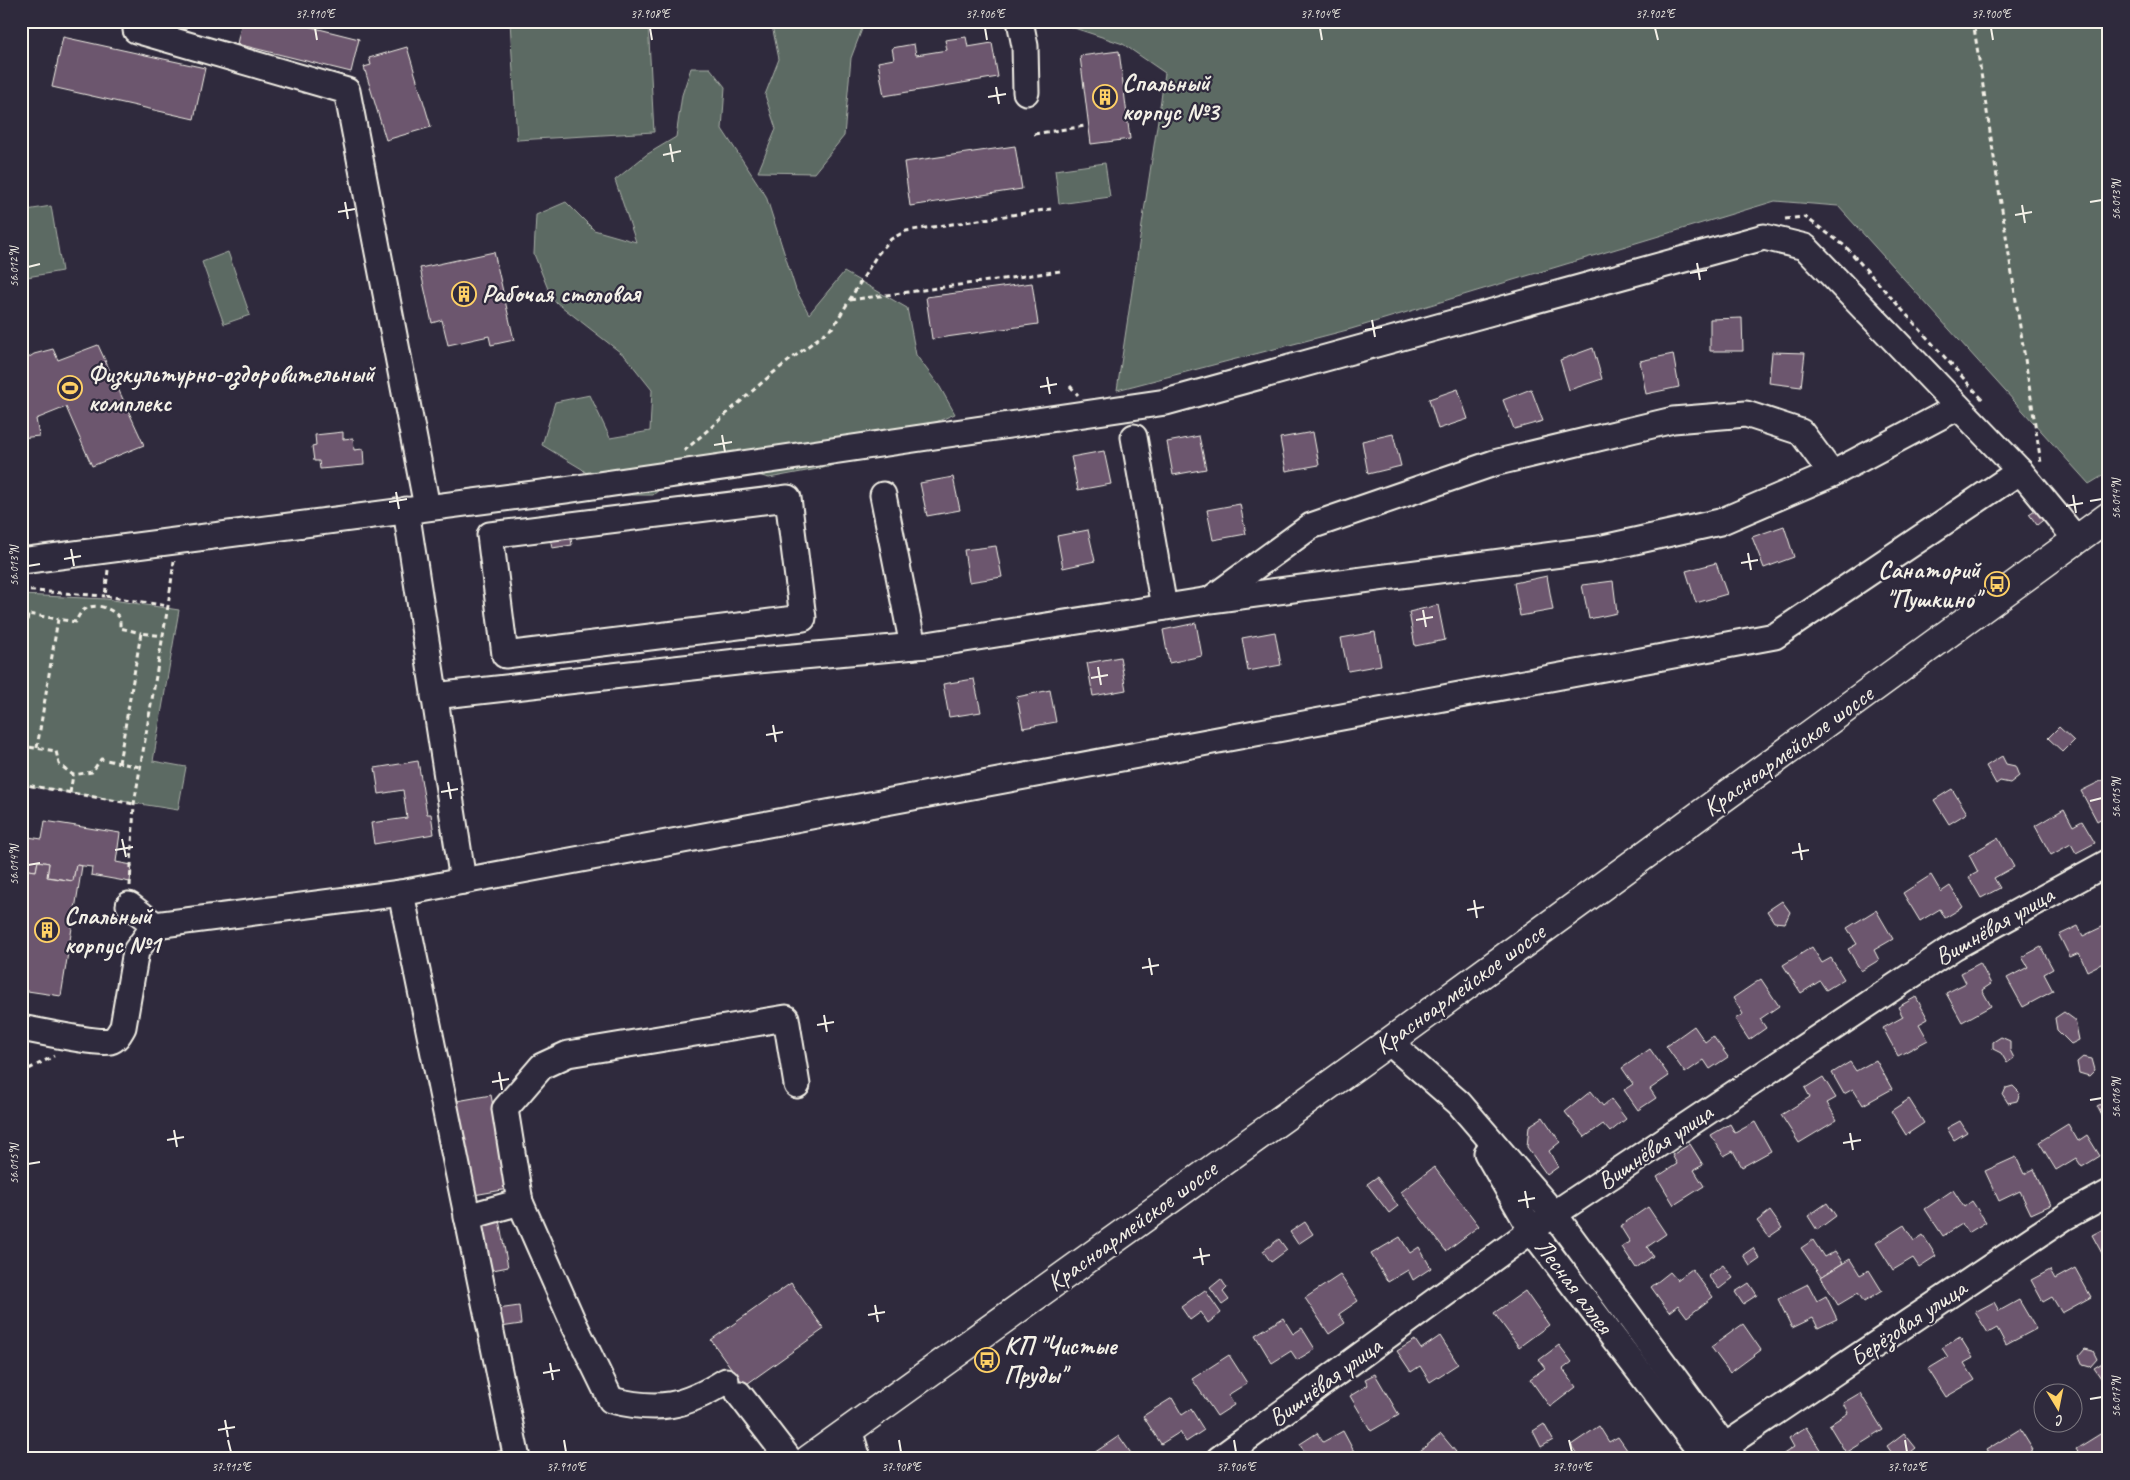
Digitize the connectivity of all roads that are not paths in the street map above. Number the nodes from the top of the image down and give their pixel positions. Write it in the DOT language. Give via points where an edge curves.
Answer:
graph roads {
  1 [pos="138,21"];
  2 [pos="1020,21"];
  3 [pos="1036,21"];
  4 [pos="1025,46"];
  5 [pos="1026,92"];
  6 [pos="1958,407"];
  7 [pos="1134,438"];
  8 [pos="2034,466"];
  9 [pos="1832,474"];
  10 [pos="578,488"];
  11 [pos="884,494"];
  12 [pos="416,509"];
  13 [pos="2109,516"];
  14 [pos="584,523"];
  15 [pos="2077,540"];
  16 [pos="21,561"];
  17 [pos="1210,600"];
  18 [pos="1164,607"];
  19 [pos="748,625"];
  20 [pos="914,646"];
  21 [pos="528,652"];
  22 [pos="756,660"];
  23 [pos="537,684"];
  24 [pos="434,696"];
  25 [pos="2109,862"];
  26 [pos="462,881"];
  27 [pos="401,893"];
  28 [pos="128,905"];
  29 [pos="155,925"];
  30 [pos="21,1028"];
  31 [pos="1389,1042"];
  32 [pos="797,1085"];
  33 [pos="1459,1103"];
  34 [pos="2109,1193"];
  35 [pos="520,1202"];
  36 [pos="1554,1214"];
  37 [pos="467,1217"];
  38 [pos="1532,1231"];
  39 [pos="849,1430"];
  40 [pos="1719,1456"];
  41 [pos="516,1459"];
  42 [pos="789,1459"];
  43 [pos="809,1459"];
  44 [pos="858,1459"];
  45 [pos="1219,1459"];
  1 -- 12 [label="street" via="136,30 347,91"];
  2 -- 4 [label="street"];
  3 -- 4 [label="street"];
  4 -- 5 [label="street"];
  6 -- 8 [label="street"];
  6 -- 9 [label="street"];
  6 -- 10 [label="street" via="1806,247 1764,237 1166,402"];
  7 -- 18 [label="street"];
  8 -- 15 [label="street"];
  8 -- 26 [label="street" via="1775,636"];
  9 -- 17 [label="street" via="1720,522 1599,549"];
  9 -- 17 [label="street" via="1801,432 1746,414 1673,420 1494,463 1310,526"];
  10 -- 12 [label="street"];
  10 -- 14 [label="street"];
  11 -- 20 [label="street"];
  12 -- 16 [label="street"];
  12 -- 24 [label="street"];
  13 -- 15 [label="main road, Красноармейское шоссе"];
  14 -- 19 [label="street" via="788,498 802,618"];
  14 -- 21 [label="street" via="490,535 505,655"];
  15 -- 31 [label="main road, Красноармейское шоссе"];
  17 -- 18 [label="street"];
  18 -- 20 [label="street"];
  19 -- 21 [label="street"];
  19 -- 22 [label="street"];
  20 -- 22 [label="street"];
  21 -- 23 [label="street"];
  22 -- 23 [label="street"];
  23 -- 24 [label="street"];
  24 -- 26 [label="street"];
  25 -- 36 [label="street, Вишнёвая улица" via="1954,947"];
  26 -- 27 [label="street"];
  27 -- 29 [label="street"];
  27 -- 37 [label="street"];
  28 -- 29 [label="street"];
  29 -- 30 [label="street" via="136,951 123,1027 118,1035 110,1041"];
  31 -- 33 [label="street"];
  31 -- 39 [label="main road, Красноармейское шоссе"];
  32 -- 35 [label="street" via="786,1018 568,1054 542,1066 505,1109"];
  33 -- 36 [label="street"];
  33 -- 38 [label="street, Лесная аллея"];
  34 -- 40 [label="street, Берёзовая улица" via="2066,1217"];
  35 -- 37 [label="street"];
  35 -- 42 [label="street" via="611,1400 635,1406 672,1405 732,1387"];
  36 -- 38 [label="street, Вишнёвая улица"];
  36 -- 40 [label="street"];
  37 -- 41 [label="street"];
  38 -- 40 [label="street, Лесная аллея"];
  38 -- 45 [label="street, Вишнёвая улица"];
  39 -- 43 [label="main road, Красноармейское шоссе"];
  39 -- 44 [label="street"];
}
